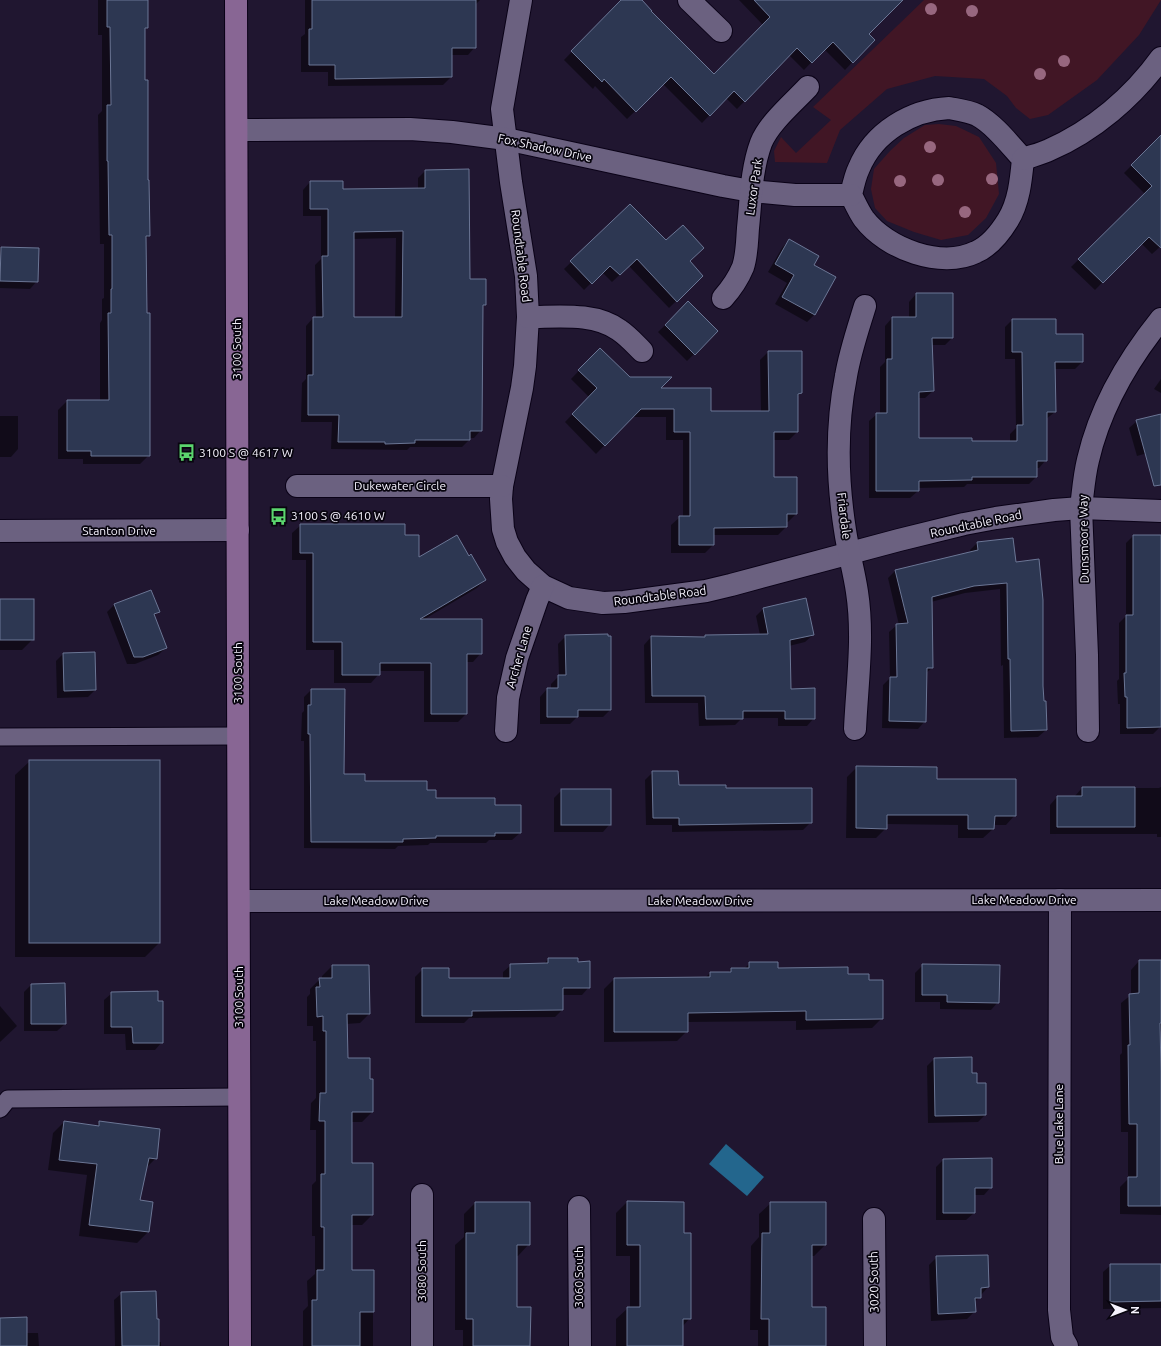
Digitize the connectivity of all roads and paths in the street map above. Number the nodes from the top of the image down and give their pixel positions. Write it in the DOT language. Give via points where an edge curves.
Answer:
graph roads {
  1 [pos="236,0"];
  2 [pos="521,0"];
  3 [pos="689,0"];
  4 [pos="721,31"];
  5 [pos="1161,58"];
  6 [pos="808,87"];
  7 [pos="236,130"];
  8 [pos="506,139"];
  9 [pos="1023,159"];
  10 [pos="752,191"];
  11 [pos="851,195"];
  12 [pos="723,298"];
  13 [pos="865,306"];
  14 [pos="528,317"];
  15 [pos="1161,319"];
  16 [pos="642,351"];
  17 [pos="297,486"];
  18 [pos="502,486"];
  19 [pos="1081,508"];
  20 [pos="1161,511"];
  21 [pos="238,530"];
  22 [pos="0,531"];
  23 [pos="849,555"];
  24 [pos="543,586"];
  25 [pos="855,729"];
  26 [pos="506,731"];
  27 [pos="1088,731"];
  28 [pos="238,736"];
  29 [pos="0,737"];
  30 [pos="1060,900"];
  31 [pos="1161,900"];
  32 [pos="239,901"];
  33 [pos="239,1096"];
  34 [pos="0,1109"];
  35 [pos="422,1195"];
  36 [pos="579,1207"];
  37 [pos="874,1219"];
  38 [pos="240,1346"];
  39 [pos="422,1346"];
  40 [pos="580,1346"];
  41 [pos="875,1346"];
  42 [pos="1067,1346"];
  1 -- 7 [label="main road, 3100 South"];
  2 -- 8 [label="street, Roundtable Road" via="502,109"];
  3 -- 4 [label="street"];
  5 -- 9 [label="street" via="1133,91 1094,125 1049,151"];
  6 -- 10 [label="street, Luxor Park" via="771,126 762,142 756,161"];
  7 -- 8 [label="street, Fox Shadow Drive" via="410,129"];
  7 -- 21 [label="main road, 3100 South"];
  8 -- 10 [label="street, Fox Shadow Drive"];
  8 -- 14 [label="street, Roundtable Road" via="525,270"];
  9 -- 11 [label="street" via="991,125 978,116 964,110 934,109 907,118 880,138 858,168"];
  9 -- 11 [label="street" via="1020,188 1009,219 988,245 959,257 924,256 891,242 864,218"];
  10 -- 11 [label="street, Fox Shadow Drive" via="795,195"];
  10 -- 12 [label="street, Luxor Park" via="743,266 736,282"];
  13 -- 23 [label="street, Friardale" via="846,376 839,427 839,480"];
  14 -- 16 [label="street" via="596,319 618,329"];
  14 -- 18 [label="street, Roundtable Road" via="522,388"];
  15 -- 19 [label="street, Dunsmoore Way" via="1118,381 1107,405 1088,459"];
  17 -- 18 [label="street, Dukewater Circle"];
  18 -- 24 [label="street, Roundtable Road" via="501,515 507,542 526,571"];
  19 -- 20 [label="street, Roundtable Road"];
  19 -- 23 [label="street, Roundtable Road" via="1029,513 971,523"];
  19 -- 27 [label="street, Dunsmoore Way"];
  21 -- 22 [label="street, Stanton Drive"];
  21 -- 28 [label="main road, 3100 South"];
  23 -- 24 [label="street, Roundtable Road" via="706,591 624,602 603,603 569,598"];
  23 -- 25 [label="street, Friardale" via="857,592 859,629"];
  24 -- 26 [label="street, Archer Lane" via="517,658 509,691"];
  28 -- 29 [label="lane"];
  28 -- 32 [label="main road, 3100 South"];
  30 -- 31 [label="street, Lake Meadow Drive"];
  30 -- 32 [label="street, Lake Meadow Drive"];
  30 -- 42 [label="street, Blue Lake Lane" via="1059,1310 1062,1337"];
  32 -- 33 [label="main road, 3100 South"];
  33 -- 34 [label="lane" via="8,1099"];
  33 -- 38 [label="main road, 3100 South"];
  35 -- 39 [label="street, 3080 South"];
  36 -- 40 [label="street, 3060 South"];
  37 -- 41 [label="street, 3020 South"];
}
